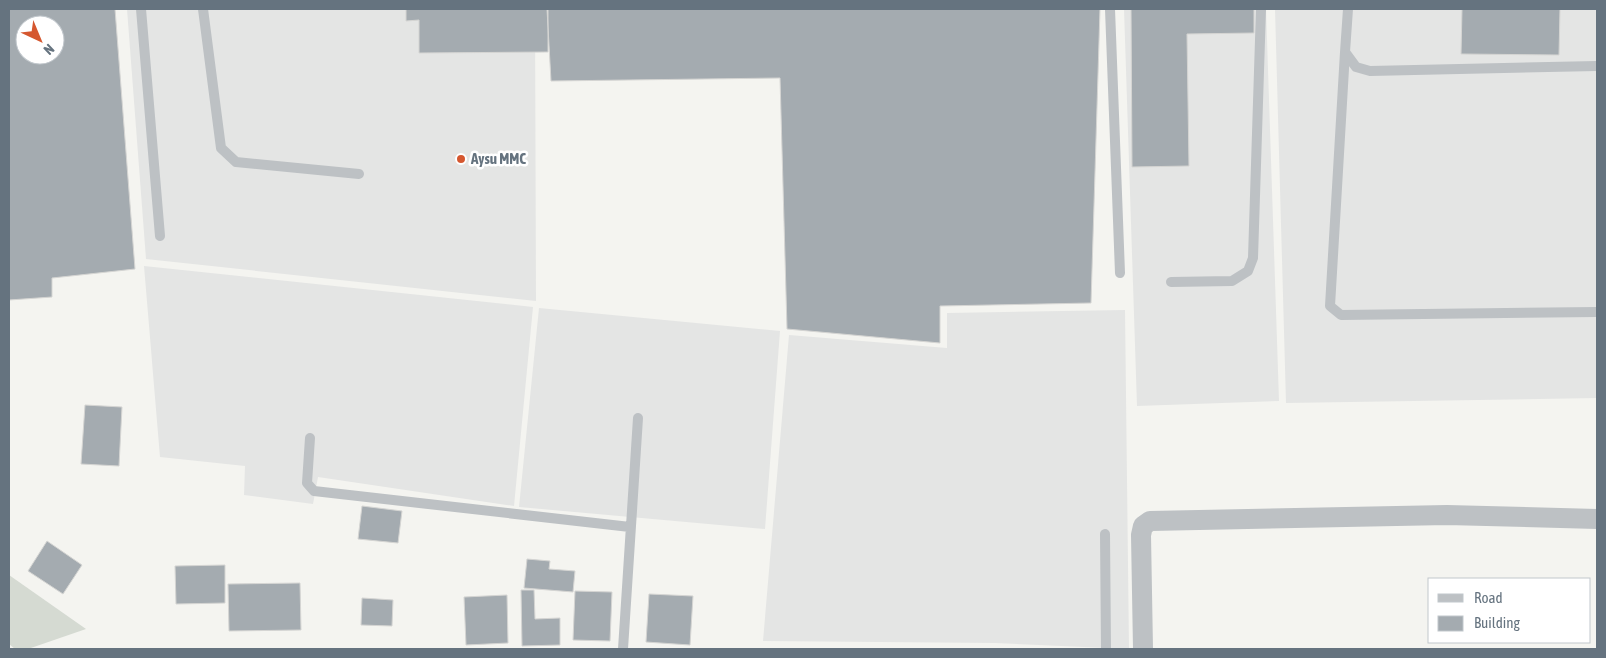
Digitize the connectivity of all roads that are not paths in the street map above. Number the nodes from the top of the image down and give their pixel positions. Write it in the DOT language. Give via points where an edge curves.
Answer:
graph roads {
  1 [pos="141,9"];
  2 [pos="203,9"];
  3 [pos="1110,9"];
  4 [pos="1261,9"];
  5 [pos="1348,9"];
  6 [pos="1345,52"];
  7 [pos="1597,66"];
  8 [pos="359,174"];
  9 [pos="160,236"];
  10 [pos="1120,273"];
  11 [pos="1171,282"];
  12 [pos="1597,312"];
  13 [pos="638,418"];
  14 [pos="310,438"];
  15 [pos="1597,519"];
  16 [pos="630,527"];
  17 [pos="1105,534"];
  18 [pos="623,649"];
  19 [pos="1106,649"];
  20 [pos="1144,649"];
  1 -- 9 [label="lane"];
  2 -- 8 [label="lane" via="221,148 236,162"];
  3 -- 10 [label="lane"];
  4 -- 11 [label="lane" via="1253,258 1248,271 1232,281"];
  5 -- 6 [label="lane"];
  6 -- 7 [label="lane" via="1356,67 1370,71"];
  6 -- 12 [label="lane" via="1330,306 1341,315"];
  13 -- 16 [label="lane"];
  14 -- 16 [label="lane" via="307,483 314,491"];
  15 -- 20 [label="street" via="1447,515 1150,521 1143,526 1141,535"];
  16 -- 18 [label="lane"];
  17 -- 19 [label="lane"];
}
